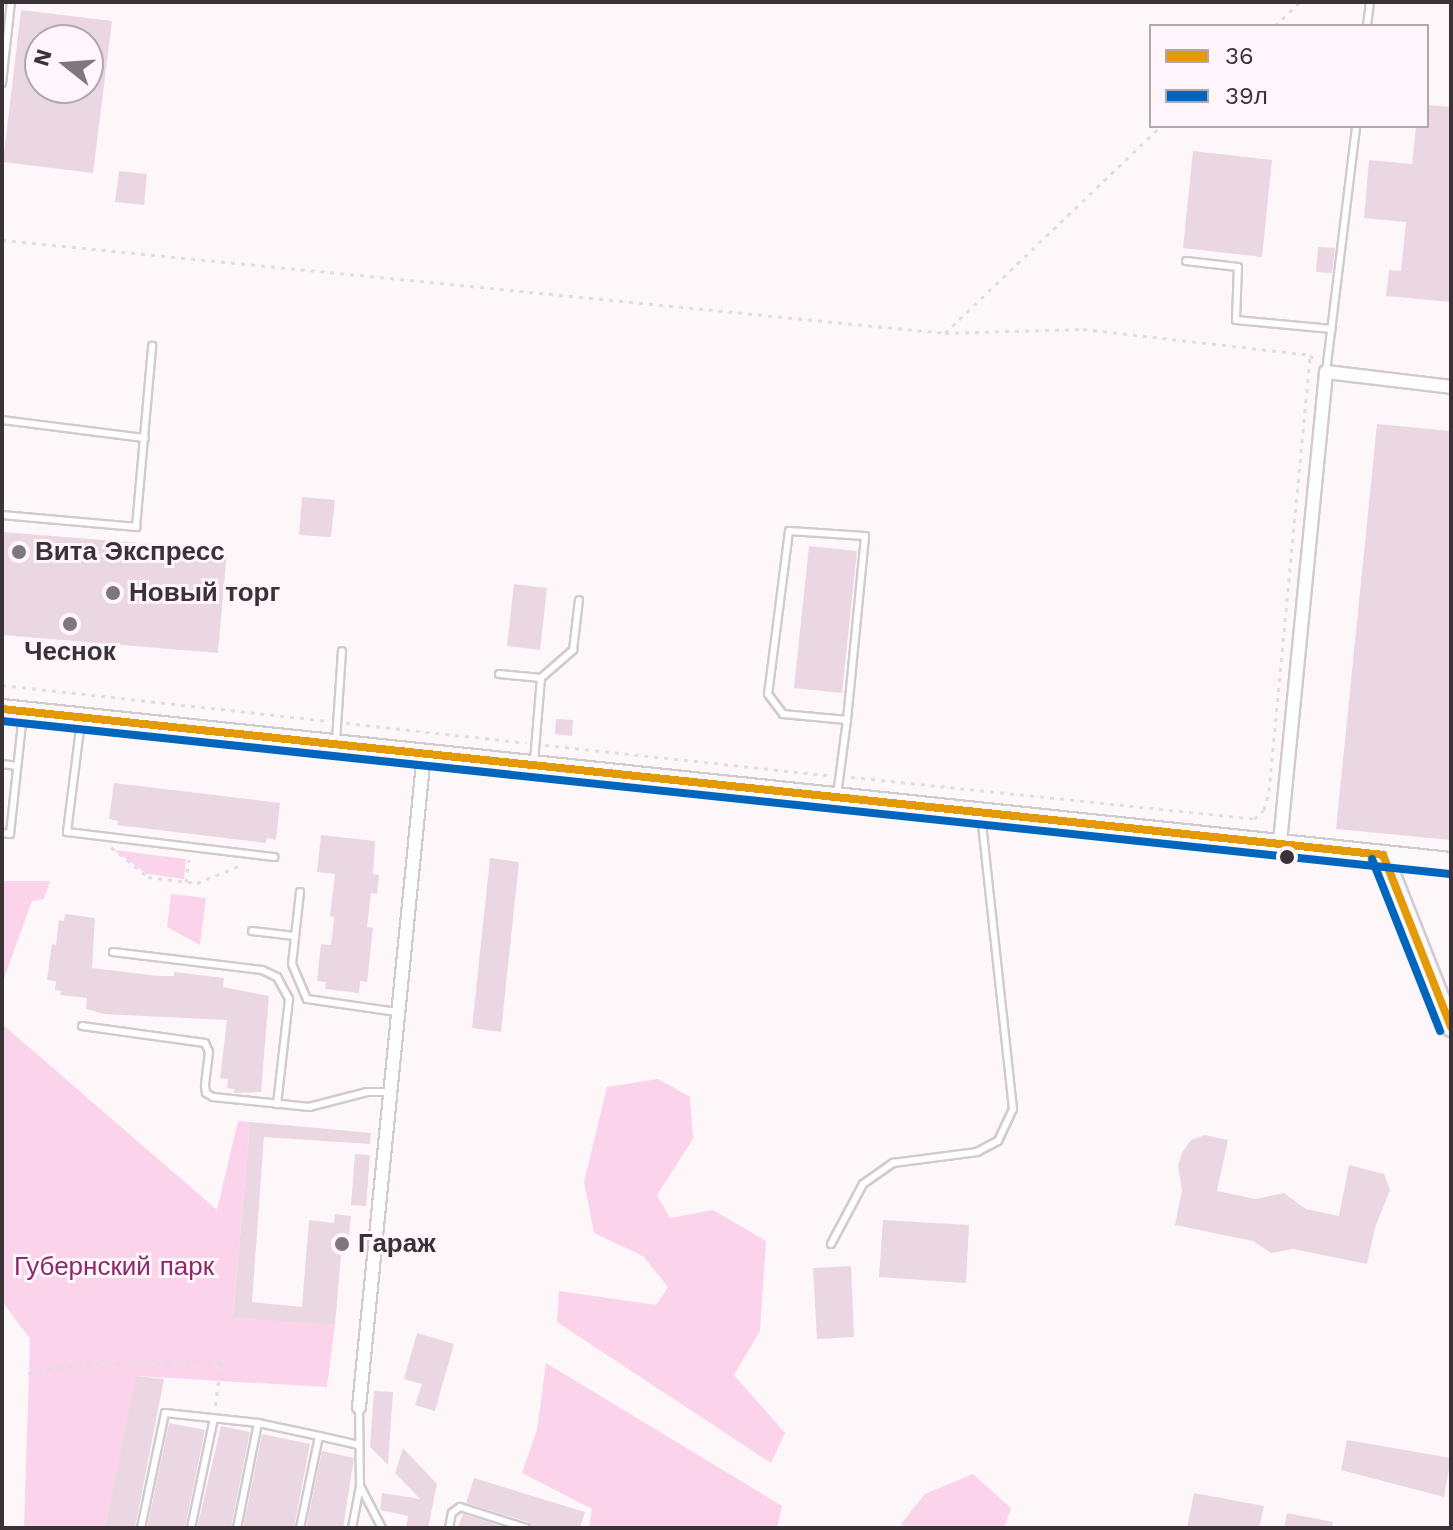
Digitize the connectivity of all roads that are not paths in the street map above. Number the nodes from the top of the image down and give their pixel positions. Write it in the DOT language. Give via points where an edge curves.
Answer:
graph roads {
  1 [pos="11,2"];
  2 [pos="1370,2"];
  3 [pos="1367,24"];
  4 [pos="2,83"];
  5 [pos="1356,128"];
  6 [pos="1186,261"];
  7 [pos="1332,329"];
  8 [pos="152,346"];
  9 [pos="1326,372"];
  10 [pos="1451,387"];
  11 [pos="2,420"];
  12 [pos="145,438"];
  13 [pos="2,515"];
  14 [pos="579,600"];
  15 [pos="342,651"];
  16 [pos="499,674"];
  17 [pos="541,678"];
  18 [pos="2,709"];
  19 [pos="24,712"];
  20 [pos="81,717"];
  21 [pos="847,720"];
  22 [pos="336,744"];
  23 [pos="424,754"];
  24 [pos="2,764"];
  25 [pos="534,765"];
  26 [pos="17,766"];
  27 [pos="837,795"];
  28 [pos="981,814"];
  29 [pos="2,833"];
  30 [pos="1280,842"];
  31 [pos="1383,855"];
  32 [pos="274,857"];
  33 [pos="1451,862"];
  34 [pos="300,892"];
  35 [pos="252,931"];
  36 [pos="295,936"];
  37 [pos="113,952"];
  38 [pos="397,1012"];
  39 [pos="82,1026"];
  40 [pos="1451,1027"];
  41 [pos="389,1092"];
  42 [pos="277,1104"];
  43 [pos="831,1244"];
  44 [pos="359,1407"];
  45 [pos="214,1418"];
  46 [pos="258,1423"];
  47 [pos="319,1436"];
  48 [pos="359,1445"];
  49 [pos="360,1486"];
  50 [pos="141,1528"];
  51 [pos="191,1528"];
  52 [pos="237,1528"];
  53 [pos="300,1528"];
  54 [pos="352,1528"];
  55 [pos="382,1528"];
  56 [pos="449,1528"];
  57 [pos="526,1528"];
  1 -- 4 [label="lane"];
  2 -- 3 [label="lane"];
  5 -- 7 [label="lane"];
  6 -- 7 [label="lane" via="1238,267 1236,320"];
  7 -- 9 [label="lane"];
  8 -- 12 [label="lane"];
  9 -- 10 [label="street"];
  9 -- 30 [label="street"];
  11 -- 12 [label="lane"];
  12 -- 13 [label="lane" via="136,527"];
  14 -- 17 [label="lane" via="573,650"];
  15 -- 22 [label="lane"];
  16 -- 17 [label="lane"];
  17 -- 25 [label="lane"];
  18 -- 19 [label="street"];
  19 -- 20 [label="street"];
  19 -- 26 [label="lane"];
  20 -- 22 [label="street"];
  20 -- 32 [label="lane" via="67,832"];
  21 -- 21 [label="lane" via="865,536 789,531 768,694 783,714"];
  21 -- 27 [label="lane"];
  22 -- 23 [label="street"];
  23 -- 25 [label="street"];
  23 -- 38 [label="street"];
  24 -- 26 [label="lane"];
  25 -- 27 [label="street"];
  26 -- 29 [label="lane" via="10,834"];
  27 -- 28 [label="street"];
  28 -- 30 [label="street"];
  28 -- 43 [label="lane" via="1013,1109 998,1141 977,1152 893,1163 863,1184"];
  30 -- 31 [label="street"];
  31 -- 33 [label="street"];
  31 -- 40 [label="street"];
  34 -- 36 [label="lane"];
  35 -- 36 [label="lane"];
  36 -- 38 [label="lane" via="292,964 307,999"];
  37 -- 42 [label="lane" via="262,970 277,977 289,999"];
  38 -- 41 [label="street"];
  39 -- 42 [label="lane" via="201,1041 209,1052 209,1095"];
  41 -- 42 [label="lane" via="367,1092 309,1107"];
  41 -- 44 [label="street"];
  44 -- 48 [label="lane"];
  45 -- 46 [label="lane"];
  45 -- 50 [label="lane" via="165,1413"];
  45 -- 51 [label="lane"];
  46 -- 47 [label="lane"];
  46 -- 52 [label="lane"];
  47 -- 48 [label="lane"];
  47 -- 53 [label="lane"];
  48 -- 49 [label="lane"];
  49 -- 54 [label="lane"];
  49 -- 55 [label="lane"];
  56 -- 57 [label="lane" via="452,1513 460,1507"];
}
